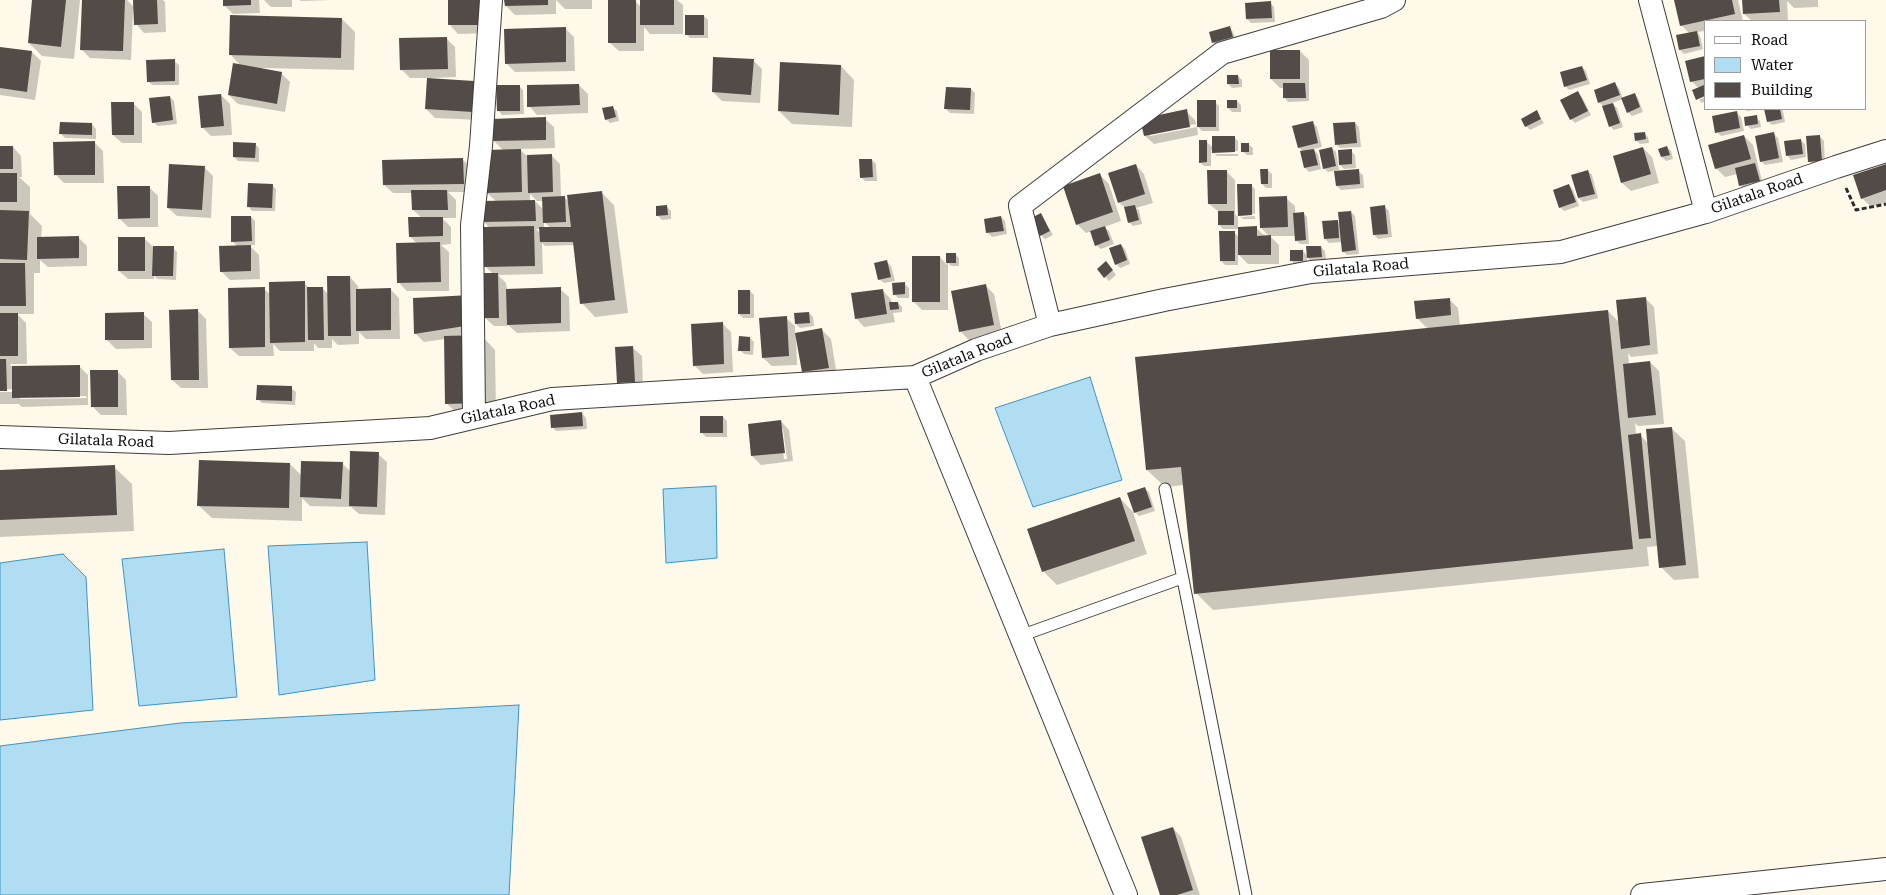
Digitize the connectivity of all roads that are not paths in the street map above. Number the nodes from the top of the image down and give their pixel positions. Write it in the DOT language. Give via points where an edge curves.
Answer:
graph roads {
  1 [pos="491,0"];
  2 [pos="1394,0"];
  3 [pos="1650,0"];
  4 [pos="1886,151"];
  5 [pos="1706,212"];
  6 [pos="1050,325"];
  7 [pos="915,377"];
  8 [pos="474,417"];
  9 [pos="0,436"];
  10 [pos="1164,489"];
  11 [pos="1182,578"];
  12 [pos="1020,636"];
  13 [pos="1886,869"];
  14 [pos="1721,891"];
  15 [pos="1126,895"];
  16 [pos="1246,895"];
  17 [pos="1642,895"];
  1 -- 8 [label="street" via="472,226"];
  2 -- 6 [label="street" via="1381,7 1222,53 1020,206"];
  3 -- 5 [label="street"];
  4 -- 5 [label="street, Gilatala Road"];
  5 -- 6 [label="street, Gilatala Road" via="1562,252 1312,272"];
  6 -- 7 [label="street, Gilatala Road" via="976,350"];
  7 -- 8 [label="street, Gilatala Road" via="552,399"];
  7 -- 12 [label="street"];
  8 -- 9 [label="street, Gilatala Road" via="430,428 169,443"];
  10 -- 11 [label="lane"];
  11 -- 12 [label="lane"];
  11 -- 16 [label="lane"];
  12 -- 15 [label="street"];
  13 -- 14 [label="street"];
  14 -- 17 [label="street"];
}
